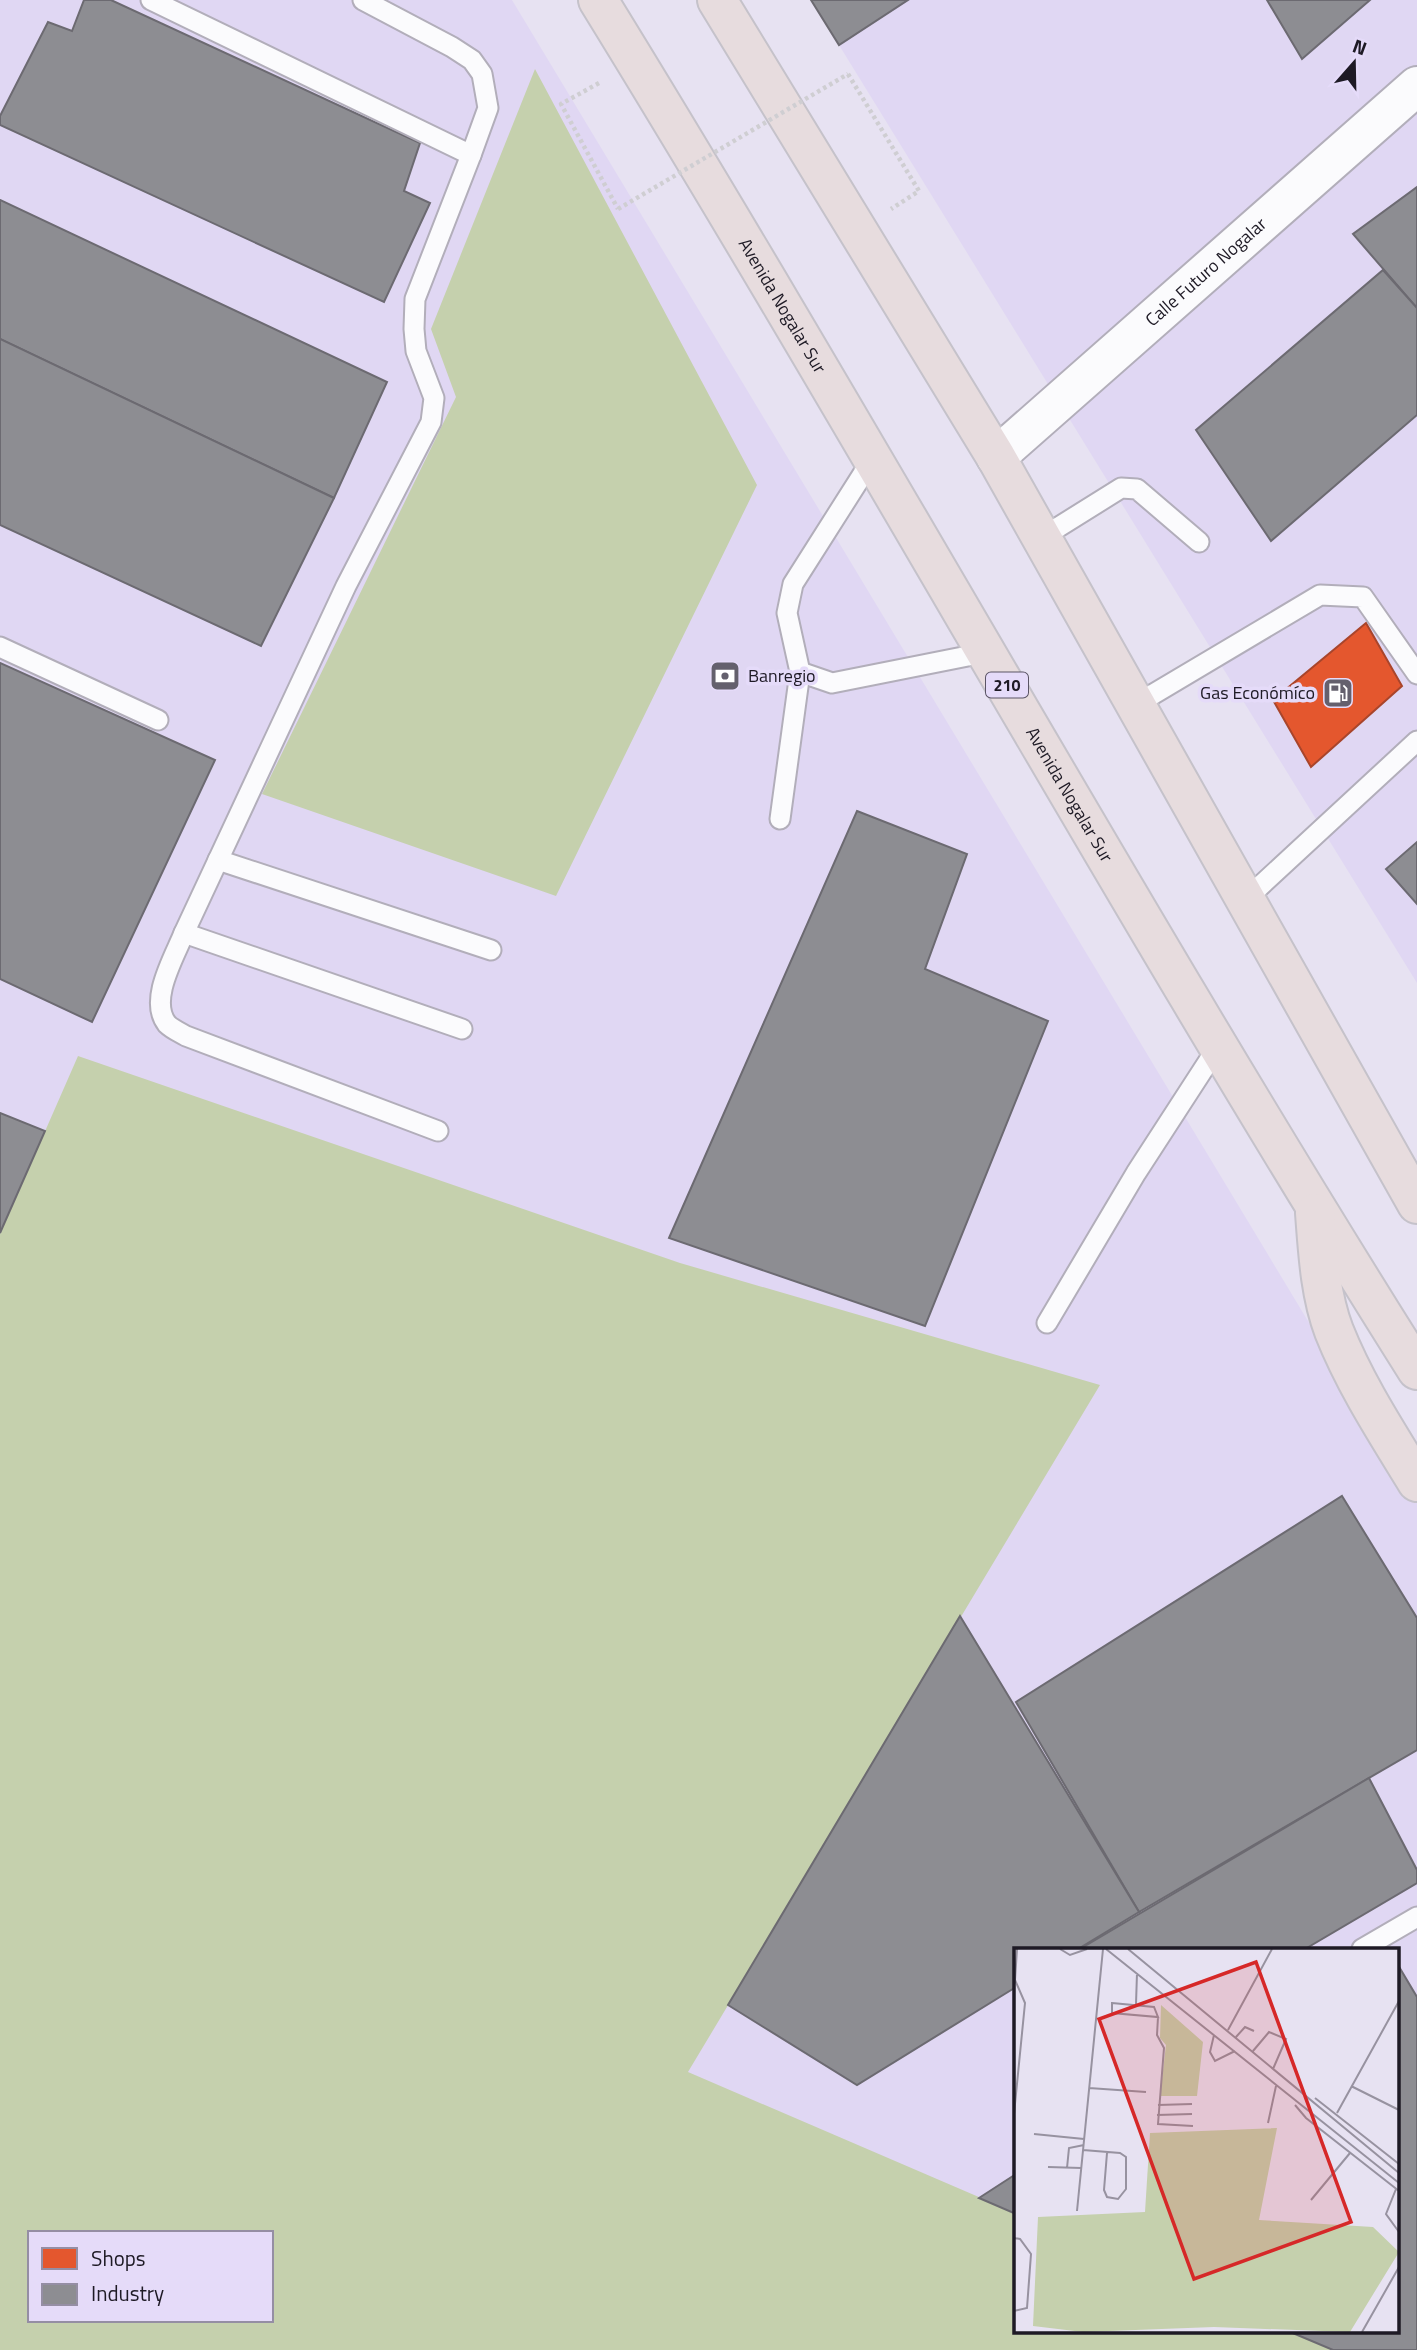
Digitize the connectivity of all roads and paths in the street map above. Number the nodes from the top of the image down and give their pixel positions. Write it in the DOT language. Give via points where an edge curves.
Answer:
graph roads {
  1 [pos="151,0"];
  2 [pos="363,0"];
  3 [pos="598,0"];
  4 [pos="718,0"];
  5 [pos="636,62"];
  6 [pos="1417,86"];
  7 [pos="471,155"];
  8 [pos="857,232"];
  9 [pos="996,457"];
  10 [pos="873,458"];
  11 [pos="1041,538"];
  12 [pos="1199,542"];
  13 [pos="0,647"];
  14 [pos="988,652"];
  15 [pos="800,672"];
  16 [pos="1417,674"];
  17 [pos="1135,705"];
  18 [pos="158,720"];
  19 [pos="1417,741"];
  20 [pos="780,819"];
  21 [pos="218,860"];
  22 [pos="1245,900"];
  23 [pos="184,933"];
  24 [pos="491,950"];
  25 [pos="462,1029"];
  26 [pos="1219,1045"];
  27 [pos="439,1131"];
  28 [pos="1417,1204"];
  29 [pos="1315,1208"];
  30 [pos="1047,1323"];
  31 [pos="1417,1370"];
  32 [pos="1417,1482"];
  33 [pos="1417,1917"];
  34 [pos="1364,1948"];
  1 -- 7 [label="lane"];
  2 -- 7 [label="lane" via="472,60 482,74 488,108"];
  3 -- 5 [label="highway, Avenida Nogalar Sur / 210"];
  4 -- 8 [label="highway"];
  5 -- 8 [label="path, bridge" via="561,104 618,209 848,74 919,191"];
  5 -- 10 [label="highway, Avenida Nogalar Sur / 210"];
  6 -- 9 [label="street, Calle Futuro Nogalar"];
  7 -- 21 [label="lane" via="415,299 416,351 434,398 431,422 346,586"];
  8 -- 9 [label="highway"];
  9 -- 11 [label="highway"];
  10 -- 14 [label="highway, Avenida Nogalar Sur / 210"];
  10 -- 15 [label="lane" via="793,584 787,613"];
  11 -- 12 [label="lane" via="1121,488 1137,489"];
  11 -- 17 [label="highway"];
  13 -- 18 [label="lane"];
  14 -- 15 [label="lane" via="832,683"];
  14 -- 26 [label="highway, Avenida Nogalar Sur / 210"];
  15 -- 20 [label="lane"];
  16 -- 17 [label="lane" via="1363,597 1320,595"];
  17 -- 22 [label="highway"];
  19 -- 22 [label="lane"];
  21 -- 23 [label="lane"];
  21 -- 24 [label="lane"];
  22 -- 28 [label="highway"];
  23 -- 25 [label="lane"];
  23 -- 27 [label="lane" via="164,984 160,1006 167,1023 186,1036"];
  26 -- 29 [label="highway, Avenida Nogalar Sur / 210"];
  26 -- 30 [label="lane"];
  29 -- 31 [label="highway, Avenida Nogalar Sur / 210"];
  29 -- 32 [label="highway" via="1319,1268 1333,1329 1363,1391"];
  33 -- 34 [label="lane"];
}
